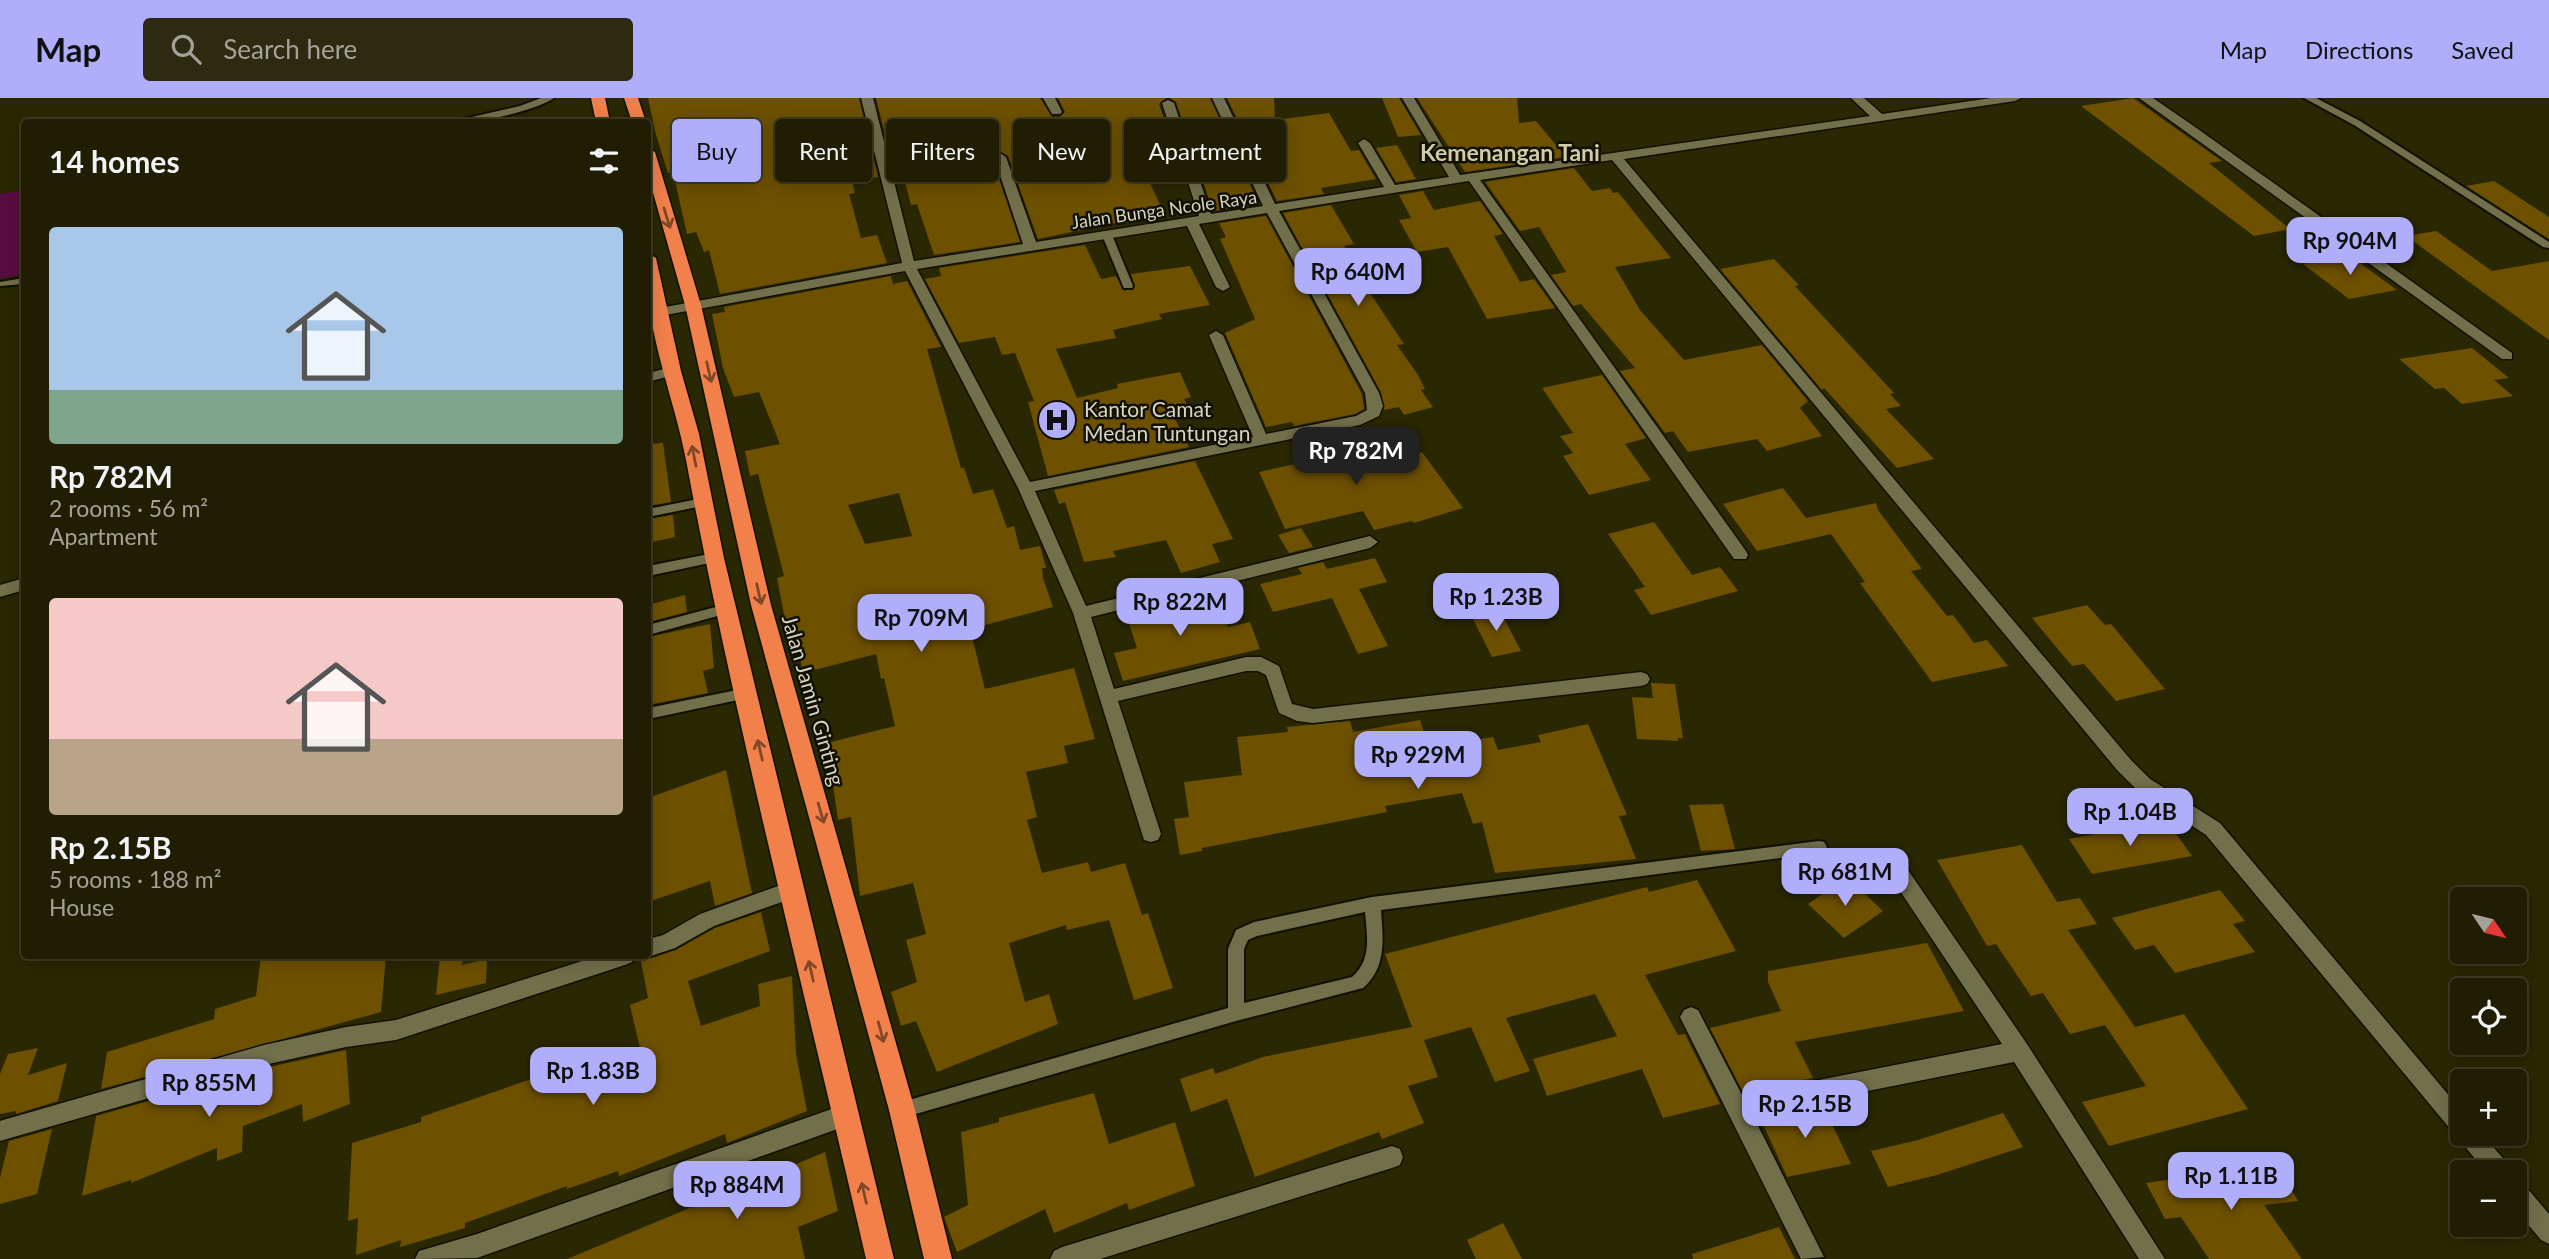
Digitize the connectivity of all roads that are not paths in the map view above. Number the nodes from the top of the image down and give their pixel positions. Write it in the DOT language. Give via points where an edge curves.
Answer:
graph roads {
  1 [pos="549,98"];
  2 [pos="598,98"];
  3 [pos="631,98"];
  4 [pos="867,98"];
  5 [pos="1049,98"];
  6 [pos="1218,98"];
  7 [pos="1409,98"];
  8 [pos="1857,98"];
  9 [pos="2145,98"];
  10 [pos="2309,98"];
  11 [pos="2007,99"];
  12 [pos="1168,103"];
  13 [pos="1056,112"];
  14 [pos="469,119"];
  15 [pos="602,119"];
  16 [pos="638,119"];
  17 [pos="1881,119"];
  18 [pos="1364,143"];
  19 [pos="1000,157"];
  20 [pos="1616,157"];
  21 [pos="651,162"];
  22 [pos="1464,179"];
  23 [pos="1392,191"];
  24 [pos="1272,211"];
  25 [pos="1207,220"];
  26 [pos="1192,223"];
  27 [pos="1107,235"];
  28 [pos="2547,245"];
  29 [pos="1031,247"];
  30 [pos="909,266"];
  31 [pos="651,278"];
  32 [pos="21,281"];
  33 [pos="4,284"];
  34 [pos="1128,286"];
  35 [pos="1223,287"];
  36 [pos="693,306"];
  37 [pos="654,314"];
  38 [pos="1216,335"];
  39 [pos="2507,356"];
  40 [pos="671,372"];
  41 [pos="651,377"];
  42 [pos="1261,439"];
  43 [pos="1026,488"];
  44 [pos="704,502"];
  45 [pos="651,512"];
  46 [pos="1370,542"];
  47 [pos="1740,555"];
  48 [pos="714,558"];
  49 [pos="651,569"];
  50 [pos="21,585"];
  51 [pos="0,591"];
  52 [pos="727,608"];
  53 [pos="1081,613"];
  54 [pos="651,630"];
  55 [pos="1642,679"];
  56 [pos="747,693"];
  57 [pos="1108,698"];
  58 [pos="651,713"];
  59 [pos="1151,834"];
  60 [pos="1819,847"];
  61 [pos="1901,876"];
  62 [pos="792,890"];
  63 [pos="1372,904"];
  64 [pos="651,947"];
  65 [pos="616,959"];
  66 [pos="1236,1013"];
  67 [pos="1691,1017"];
  68 [pos="2019,1051"];
  69 [pos="1739,1106"];
  70 [pos="902,1111"];
  71 [pos="2450,1114"];
  72 [pos="846,1115"];
  73 [pos="3,1131"];
  74 [pos="2477,1146"];
  75 [pos="1392,1157"];
  76 [pos="2490,1160"];
  77 [pos="2527,1205"];
  78 [pos="2549,1232"];
  79 [pos="1812,1257"];
  80 [pos="427,1259"];
  81 [pos="880,1259"];
  82 [pos="938,1259"];
  83 [pos="1062,1259"];
  84 [pos="2153,1259"];
  1 -- 14 [label="lane"];
  2 -- 15 [label="highway"];
  3 -- 16 [label="highway"];
  4 -- 30 [label="street"];
  5 -- 13 [label="street"];
  6 -- 24 [label="street"];
  7 -- 22 [label="street"];
  8 -- 17 [label="street"];
  9 -- 39 [label="street"];
  10 -- 28 [label="lane" via="2357,123"];
  11 -- 17 [label="street, Jalan Bunga Ncole Raya"];
  12 -- 25 [label="street"];
  17 -- 20 [label="street, Jalan Bunga Ncole Raya"];
  18 -- 23 [label="street"];
  19 -- 29 [label="street"];
  20 -- 22 [label="street, Jalan Bunga Ncole Raya"];
  20 -- 71 [label="street" via="2124,765 2143,784 2213,829"];
  21 -- 36 [label="highway, Jalan Jamin Ginting, one-way"];
  22 -- 23 [label="street, Jalan Bunga Ncole Raya"];
  22 -- 47 [label="street"];
  23 -- 24 [label="street, Jalan Bunga Ncole Raya"];
  24 -- 25 [label="street, Jalan Bunga Ncole Raya"];
  24 -- 42 [label="street" via="1376,406 1371,416 1360,420"];
  25 -- 26 [label="street, Jalan Bunga Ncole Raya"];
  26 -- 27 [label="street, Jalan Bunga Ncole Raya"];
  26 -- 35 [label="street"];
  27 -- 29 [label="street, Jalan Bunga Ncole Raya"];
  27 -- 34 [label="lane"];
  29 -- 30 [label="street, Jalan Bunga Ncole Raya"];
  30 -- 36 [label="street, Jalan Bunga Ncole Raya"];
  30 -- 43 [label="street"];
  31 -- 37 [label="highway"];
  32 -- 33 [label="lane"];
  36 -- 37 [label="street, Jalan Bunga Ncole Raya"];
  36 -- 70 [label="highway, Jalan Jamin Ginting, one-way" via="761,605"];
  37 -- 40 [label="highway"];
  38 -- 42 [label="street"];
  40 -- 41 [label="street"];
  44 -- 40 [label="highway, one-way"];
  42 -- 43 [label="street"];
  43 -- 53 [label="street"];
  44 -- 45 [label="lane"];
  44 -- 48 [label="highway"];
  46 -- 53 [label="street"];
  48 -- 49 [label="lane"];
  48 -- 52 [label="highway"];
  50 -- 51 [label="street"];
  52 -- 54 [label="lane"];
  52 -- 56 [label="highway"];
  53 -- 57 [label="street"];
  55 -- 57 [label="street" via="1313,716 1285,708 1273,671 1261,664 1246,664"];
  56 -- 58 [label="lane"];
  62 -- 56 [label="highway, one-way"];
  57 -- 59 [label="street"];
  60 -- 63 [label="lane"];
  61 -- 68 [label="street"];
  62 -- 64 [label="street" via="706,920"];
  72 -- 62 [label="highway, one-way"];
  63 -- 66 [label="lane" via="1376,951 1364,979"];
  63 -- 66 [label="lane" via="1242,935 1236,949"];
  65 -- 73 [label="street" via="396,1030 264,1055"];
  66 -- 70 [label="lane"];
  67 -- 69 [label="street"];
  68 -- 69 [label="street"];
  68 -- 84 [label="street"];
  69 -- 79 [label="street"];
  70 -- 82 [label="highway, Jalan Jamin Ginting"];
  72 -- 80 [label="street" via="477,1246"];
  81 -- 72 [label="highway, one-way"];
  74 -- 76 [label="street"];
  75 -- 83 [label="street"];
  77 -- 78 [label="street"];
}
